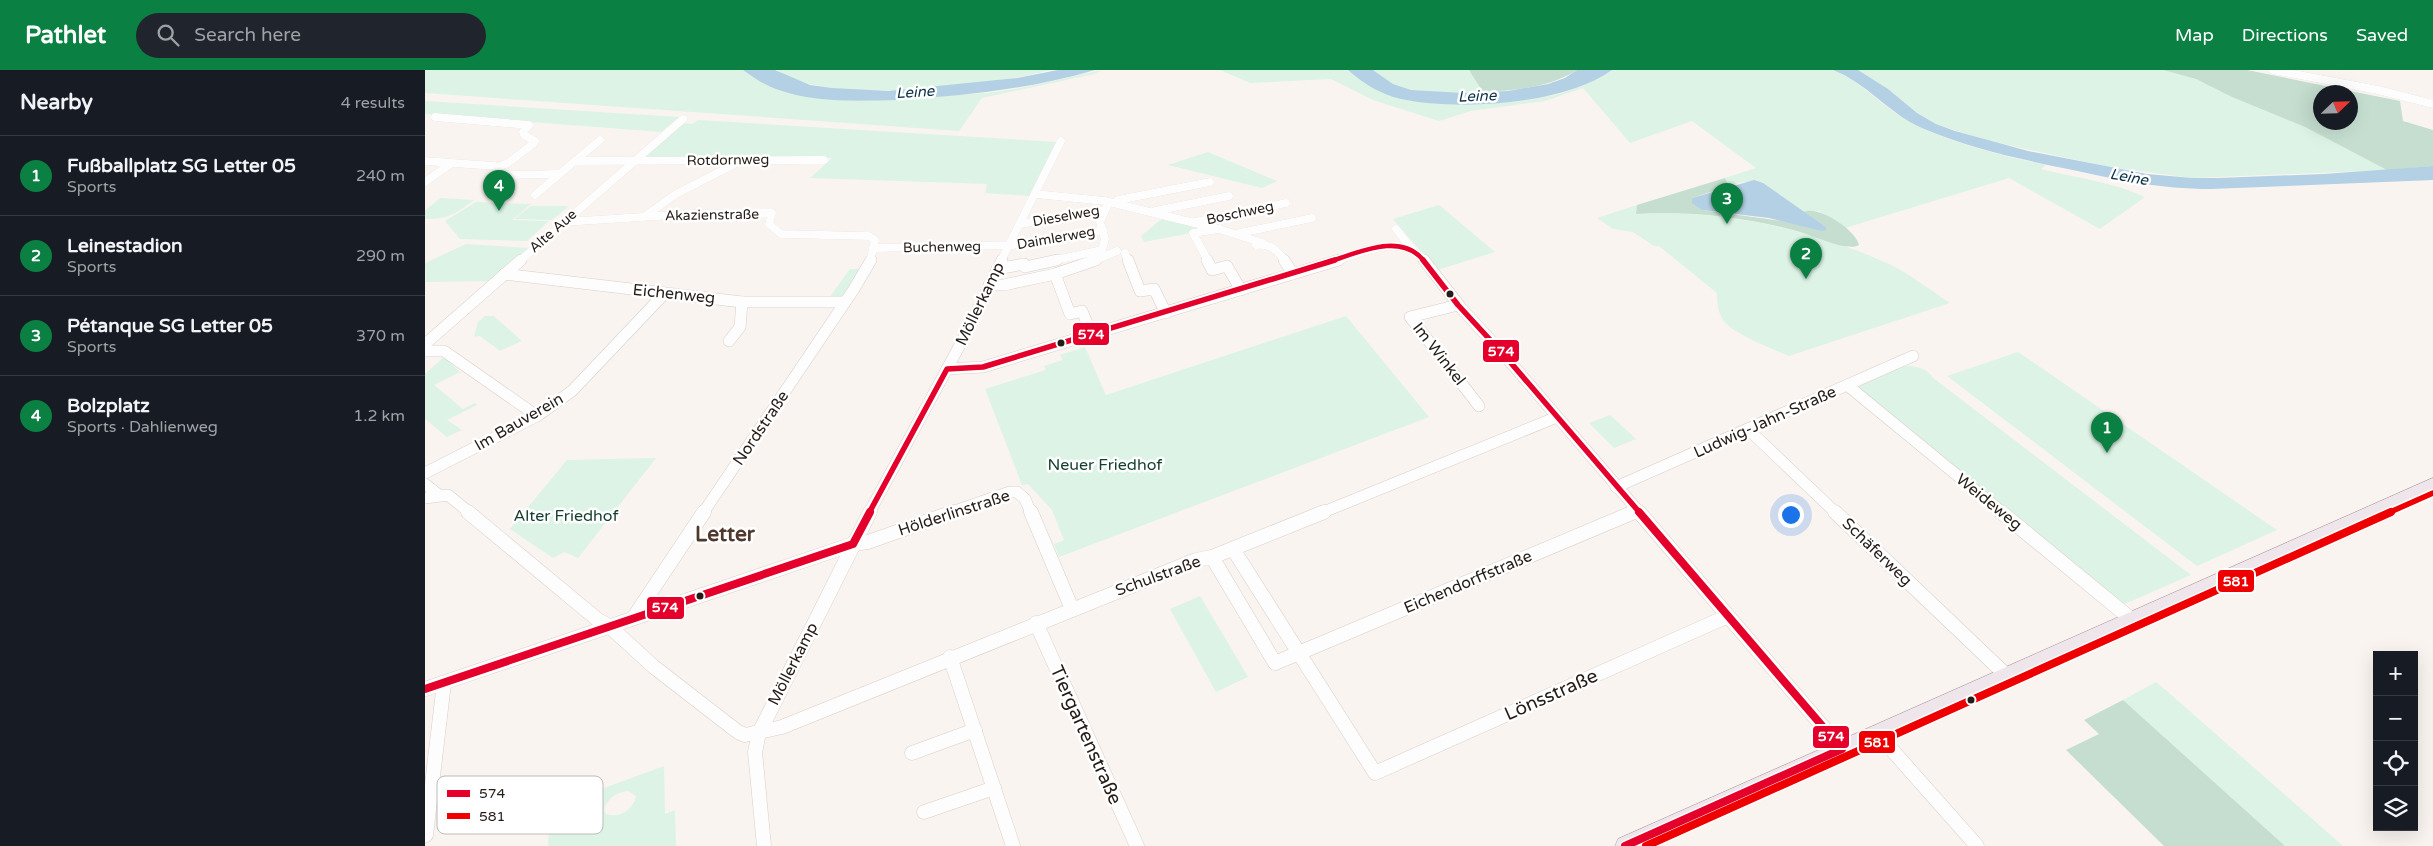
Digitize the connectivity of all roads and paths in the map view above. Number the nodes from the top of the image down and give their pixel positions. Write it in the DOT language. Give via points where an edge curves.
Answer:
graph roads {
  1 [pos="2273,70"];
  2 [pos="2433,104"];
  3 [pos="435,118"];
  4 [pos="683,119"];
  5 [pos="600,140"];
  6 [pos="1061,141"];
  7 [pos="425,160"];
  8 [pos="742,160"];
  9 [pos="824,160"];
  10 [pos="575,161"];
  11 [pos="633,161"];
  12 [pos="452,163"];
  13 [pos="498,167"];
  14 [pos="557,174"];
  15 [pos="425,182"];
  16 [pos="1210,182"];
  17 [pos="1035,194"];
  18 [pos="535,195"];
  19 [pos="1141,195"];
  20 [pos="1229,196"];
  21 [pos="1286,203"];
  22 [pos="1107,206"];
  23 [pos="1149,210"];
  24 [pos="644,217"];
  25 [pos="1311,218"];
  26 [pos="564,222"];
  27 [pos="1194,222"];
  28 [pos="1019,224"];
  29 [pos="1219,229"];
  30 [pos="1103,230"];
  31 [pos="1396,230"];
  32 [pos="1237,234"];
  33 [pos="1263,243"];
  34 [pos="1009,245"];
  35 [pos="1252,246"];
  36 [pos="1385,246"];
  37 [pos="876,248"];
  38 [pos="1413,250"];
  39 [pos="1101,253"];
  40 [pos="997,269"];
  41 [pos="504,274"];
  42 [pos="1055,274"];
  43 [pos="1293,274"];
  44 [pos="989,285"];
  45 [pos="1241,290"];
  46 [pos="665,293"];
  47 [pos="742,302"];
  48 [pos="845,302"];
  49 [pos="1458,305"];
  50 [pos="1166,313"];
  51 [pos="1092,336"];
  52 [pos="729,342"];
  53 [pos="425,344"];
  54 [pos="425,351"];
  55 [pos="1913,356"];
  56 [pos="947,369"];
  57 [pos="1847,385"];
  58 [pos="1479,406"];
  59 [pos="537,416"];
  60 [pos="1557,417"];
  61 [pos="1748,429"];
  62 [pos="425,473"];
  63 [pos="2433,483"];
  64 [pos="425,484"];
  65 [pos="1616,486"];
  66 [pos="439,495"];
  67 [pos="425,498"];
  68 [pos="1637,511"];
  69 [pos="853,544"];
  70 [pos="1233,549"];
  71 [pos="1211,557"];
  72 [pos="1071,609"];
  73 [pos="1728,616"];
  74 [pos="634,617"];
  75 [pos="2131,619"];
  76 [pos="1036,623"];
  77 [pos="609,626"];
  78 [pos="1298,653"];
  79 [pos="951,657"];
  80 [pos="2006,675"];
  81 [pos="444,683"];
  82 [pos="425,689"];
  83 [pos="975,730"];
  84 [pos="759,733"];
  85 [pos="1877,733"];
  86 [pos="1842,749"];
  87 [pos="912,754"];
  88 [pos="994,788"];
  89 [pos="924,812"];
  90 [pos="425,835"];
  91 [pos="764,846"];
  92 [pos="1013,846"];
  93 [pos="1137,846"];
  94 [pos="1625,846"];
  95 [pos="1977,846"];
  1 -- 2 [label="street"];
  3 -- 13 [label="street" via="529,125 523,132 535,141 533,144"];
  4 -- 11 [label="street, Alte Aue"];
  5 -- 10 [label="street"];
  6 -- 17 [label="street, Möllerkamp"];
  7 -- 12 [label="street"];
  8 -- 9 [label="street, Rotdornweg"];
  8 -- 11 [label="street, Rotdornweg"];
  8 -- 24 [label="street" via="676,194"];
  10 -- 11 [label="street, Rotdornweg"];
  10 -- 14 [label="street"];
  11 -- 26 [label="street, Alte Aue"];
  12 -- 13 [label="street"];
  12 -- 15 [label="street"];
  13 -- 14 [label="street" via="499,174 503,175"];
  14 -- 18 [label="street"];
  16 -- 19 [label="street, Dieselweg"];
  17 -- 22 [label="street, Dieselweg" via="1083,196"];
  17 -- 28 [label="street, Möllerkamp"];
  19 -- 22 [label="street, Dieselweg"];
  19 -- 23 [label="street"];
  20 -- 23 [label="street, Boschweg"];
  21 -- 27 [label="street, Boschweg"];
  22 -- 23 [label="street, Dieselweg"];
  22 -- 28 [label="street, Dieselweg" via="1045,222"];
  22 -- 30 [label="street, Daimlerweg" via="1100,222"];
  23 -- 27 [label="street, Boschweg"];
  24 -- 26 [label="street, Akazienstraße"];
  24 -- 37 [label="street, Akazienstraße" via="772,213 769,224 781,234 872,237"];
  25 -- 32 [label="street, Boschweg"];
  26 -- 41 [label="street, Alte Aue"];
  27 -- 29 [label="street, Boschweg"];
  28 -- 34 [label="street, Möllerkamp"];
  29 -- 32 [label="street, Boschweg"];
  29 -- 45 [label="street, Boschweg" via="1193,233 1212,270 1227,266"];
  30 -- 34 [label="street, Daimlerweg" via="1035,244 1034,241"];
  30 -- 39 [label="street, Daimlerweg" via="1105,239"];
  31 -- 38 [label="street"];
  32 -- 33 [label="street, Boschweg"];
  33 -- 35 [label="street"];
  33 -- 43 [label="street, Boschweg" via="1275,247"];
  34 -- 37 [label="street, Buchenweg"];
  34 -- 40 [label="street, Möllerkamp"];
  36 -- 38 [label="street" via="1399,245"];
  36 -- 43 [label="street"];
  37 -- 48 [label="street, Nordstraße"];
  38 -- 49 [label="street"];
  39 -- 40 [label="street, Daimlerweg"];
  39 -- 42 [label="street, Daimlerweg" via="1080,267"];
  39 -- 50 [label="street, Daimlerweg" via="1121,252 1140,291 1154,289"];
  40 -- 44 [label="street, Möllerkamp"];
  41 -- 46 [label="street, Eichenweg"];
  41 -- 53 [label="street, Alte Aue"];
  42 -- 44 [label="street, Daimlerweg"];
  42 -- 51 [label="street" via="1070,314 1082,311"];
  43 -- 45 [label="street"];
  44 -- 56 [label="street, Möllerkamp"];
  45 -- 50 [label="street"];
  46 -- 47 [label="street, Eichenweg"];
  46 -- 59 [label="street, Im Bauverein" via="572,391"];
  47 -- 48 [label="street, Eichenweg"];
  47 -- 52 [label="street" via="740,327"];
  48 -- 74 [label="street, Nordstraße"];
  49 -- 58 [label="street, Im Winkel" via="1410,317"];
  49 -- 60 [label="street"];
  50 -- 51 [label="street"];
  51 -- 56 [label="street" via="983,367"];
  54 -- 59 [label="street" via="444,351"];
  55 -- 57 [label="street, Ludwig-Jahn-Straße"];
  56 -- 69 [label="street, Möllerkamp"];
  57 -- 61 [label="street, Ludwig-Jahn-Straße"];
  57 -- 75 [label="street, Weideweg"];
  59 -- 62 [label="street, Im Bauverein"];
  60 -- 65 [label="street"];
  60 -- 70 [label="street, Schulstraße"];
  61 -- 65 [label="street, Ludwig-Jahn-Straße"];
  61 -- 80 [label="street, Schäferweg"];
  63 -- 75 [label="main road"];
  64 -- 66 [label="street"];
  65 -- 68 [label="street"];
  66 -- 67 [label="street"];
  66 -- 77 [label="street" via="449,495"];
  68 -- 73 [label="street"];
  68 -- 78 [label="street, Eichendorffstraße"];
  69 -- 72 [label="street, Hölderlinstraße" via="868,542 999,495 1017,492 1025,499"];
  69 -- 74 [label="street"];
  69 -- 84 [label="street, Möllerkamp"];
  70 -- 71 [label="street, Schulstraße"];
  70 -- 78 [label="street"];
  71 -- 72 [label="street, Schulstraße"];
  71 -- 78 [label="street, Eichendorffstraße" via="1275,663"];
  72 -- 76 [label="street, Schulstraße"];
  73 -- 78 [label="street, Lönsstraße" via="1375,773"];
  73 -- 86 [label="street"];
  74 -- 77 [label="street"];
  75 -- 80 [label="main road"];
  76 -- 79 [label="street, Schulstraße"];
  76 -- 93 [label="street, Tiergartenstraße"];
  77 -- 81 [label="street"];
  77 -- 84 [label="street" via="654,667 737,732 745,735"];
  79 -- 83 [label="street"];
  79 -- 84 [label="street, Schulstraße" via="782,727"];
  80 -- 85 [label="main road"];
  81 -- 82 [label="street"];
  81 -- 90 [label="street"];
  83 -- 87 [label="street"];
  83 -- 88 [label="street"];
  84 -- 91 [label="street, Möllerkamp" via="755,752"];
  85 -- 86 [label="main road"];
  85 -- 95 [label="street"];
  86 -- 94 [label="main road"];
  88 -- 89 [label="street"];
  88 -- 92 [label="street"];
}
